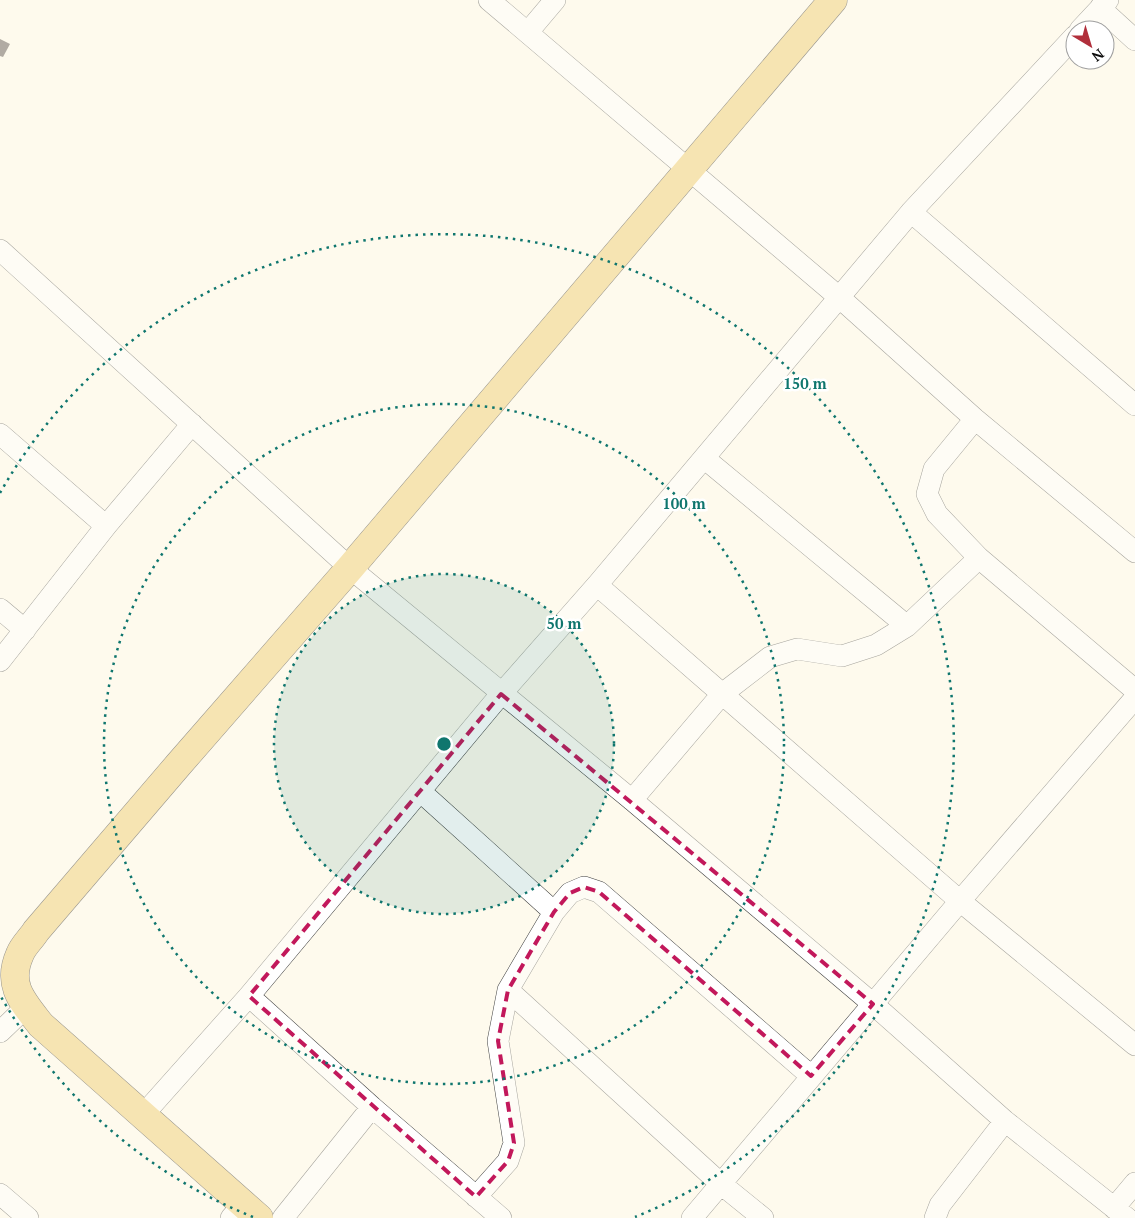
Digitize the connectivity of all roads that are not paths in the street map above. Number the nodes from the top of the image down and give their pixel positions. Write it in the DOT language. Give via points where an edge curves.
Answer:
graph roads {
  1 [pos="489,0"];
  2 [pos="555,0"];
  3 [pos="833,0"];
  4 [pos="1104,4"];
  5 [pos="1089,20"];
  6 [pos="528,32"];
  7 [pos="1135,40"];
  8 [pos="1065,47"];
  9 [pos="688,169"];
  10 [pos="911,212"];
  11 [pos="0,250"];
  12 [pos="840,298"];
  13 [pos="1135,406"];
  14 [pos="975,419"];
  15 [pos="192,424"];
  16 [pos="0,434"];
  17 [pos="704,458"];
  18 [pos="106,526"];
  19 [pos="1135,552"];
  20 [pos="979,558"];
  21 [pos="350,568"];
  22 [pos="597,585"];
  23 [pos="0,609"];
  24 [pos="907,626"];
  25 [pos="25,630"];
  26 [pos="0,661"];
  27 [pos="1135,690"];
  28 [pos="501,694"];
  29 [pos="722,694"];
  30 [pos="1135,698"];
  31 [pos="420,791"];
  32 [pos="632,800"];
  33 [pos="960,901"];
  34 [pos="554,912"];
  35 [pos="7,971"];
  36 [pos="508,990"];
  37 [pos="248,996"];
  38 [pos="873,1004"];
  39 [pos="26,1007"];
  40 [pos="0,1032"];
  41 [pos="1135,1045"];
  42 [pos="812,1076"];
  43 [pos="372,1107"];
  44 [pos="143,1115"];
  45 [pos="1005,1121"];
  46 [pos="1135,1183"];
  47 [pos="721,1184"];
  48 [pos="0,1194"];
  49 [pos="476,1197"];
  50 [pos="244,1213"];
  51 [pos="1120,1213"];
  52 [pos="28,1218"];
  53 [pos="282,1218"];
  54 [pos="501,1218"];
  55 [pos="692,1218"];
  56 [pos="763,1218"];
  57 [pos="934,1218"];
  1 -- 6 [label="street"];
  2 -- 6 [label="street"];
  3 -- 9 [label="main road"];
  4 -- 5 [label="street"];
  4 -- 7 [label="street"];
  6 -- 9 [label="street"];
  8 -- 10 [label="street"];
  9 -- 12 [label="street"];
  9 -- 21 [label="main road"];
  10 -- 12 [label="street"];
  10 -- 13 [label="street"];
  11 -- 15 [label="street"];
  12 -- 14 [label="street"];
  12 -- 17 [label="street"];
  14 -- 19 [label="street"];
  14 -- 20 [label="street" via="934,469 927,494 936,514"];
  15 -- 18 [label="street"];
  15 -- 21 [label="street"];
  16 -- 18 [label="street"];
  17 -- 22 [label="street"];
  17 -- 24 [label="street"];
  18 -- 25 [label="street"];
  20 -- 24 [label="street"];
  20 -- 27 [label="street"];
  21 -- 28 [label="street"];
  21 -- 35 [label="main road" via="36,932"];
  22 -- 28 [label="street"];
  22 -- 29 [label="street"];
  23 -- 25 [label="street"];
  24 -- 29 [label="street" via="876,645 842,656 797,649 770,657"];
  25 -- 26 [label="street"];
  28 -- 31 [label="street"];
  28 -- 32 [label="street"];
  29 -- 32 [label="street"];
  29 -- 33 [label="street"];
  30 -- 33 [label="street"];
  31 -- 34 [label="street"];
  31 -- 37 [label="street"];
  32 -- 38 [label="street"];
  33 -- 38 [label="street"];
  33 -- 41 [label="street"];
  34 -- 36 [label="street"];
  34 -- 42 [label="street" via="570,892 584,887 599,892"];
  35 -- 39 [label="main road"];
  36 -- 47 [label="street"];
  36 -- 49 [label="street" via="498,1041 514,1143 508,1161"];
  37 -- 43 [label="street"];
  37 -- 44 [label="street"];
  38 -- 42 [label="street"];
  38 -- 45 [label="street"];
  39 -- 40 [label="street"];
  39 -- 44 [label="main road" via="61,1044"];
  42 -- 47 [label="street"];
  43 -- 49 [label="street"];
  43 -- 53 [label="street"];
  44 -- 50 [label="main road"];
  45 -- 51 [label="street"];
  45 -- 57 [label="street" via="940,1205"];
  46 -- 51 [label="street"];
  47 -- 55 [label="street"];
  47 -- 56 [label="street"];
  48 -- 52 [label="street"];
  49 -- 54 [label="street"];
}
